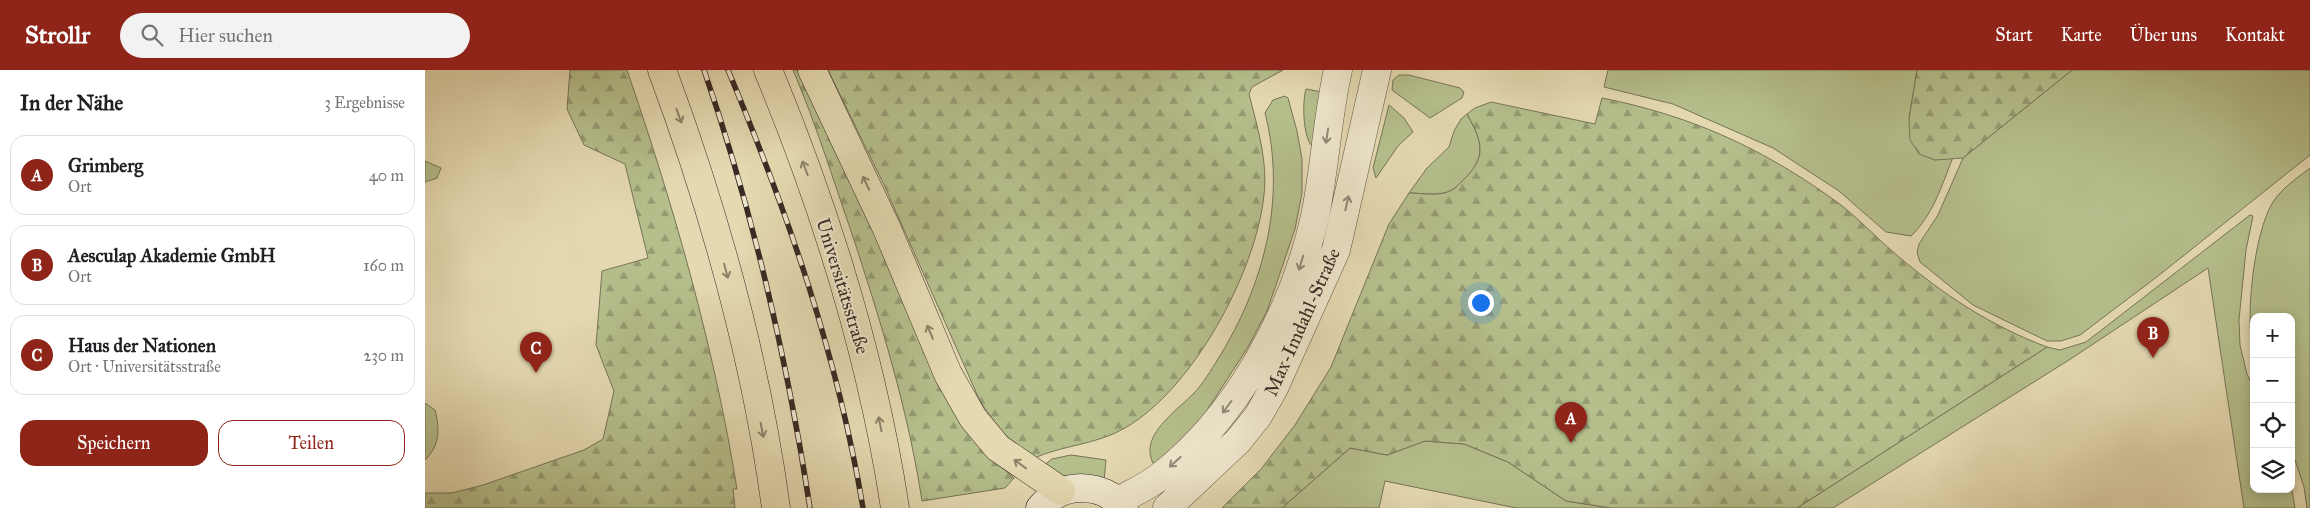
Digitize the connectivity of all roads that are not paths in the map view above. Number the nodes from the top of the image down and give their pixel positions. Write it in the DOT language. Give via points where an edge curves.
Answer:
graph roads {
  1 [pos="662,70"];
  2 [pos="768,70"];
  3 [pos="812,70"];
  4 [pos="1338,70"];
  5 [pos="1377,70"];
  6 [pos="775,496"];
  7 [pos="1051,500"];
  8 [pos="1121,504"];
  9 [pos="895,508"];
  10 [pos="1167,508"];
  1 -- 6 [label="highway, one-way" via="691,147 731,289"];
  9 -- 2 [label="highway, Universitätsstraße, one-way" via="860,338 833,250"];
  7 -- 3 [label="highway, one-way" via="998,448 973,418 948,374 887,229"];
  4 -- 8 [label="street, Max-Imdahl-Straße, one-way" via="1314,217 1299,270 1279,321 1250,373 1211,429 1157,479"];
  10 -- 5 [label="street, Max-Imdahl-Straße, one-way" via="1238,441 1274,388 1336,250"];
  7 -- 8 [label="street, Max-Imdahl-Straße" via="1084,487 1109,494"];
}
